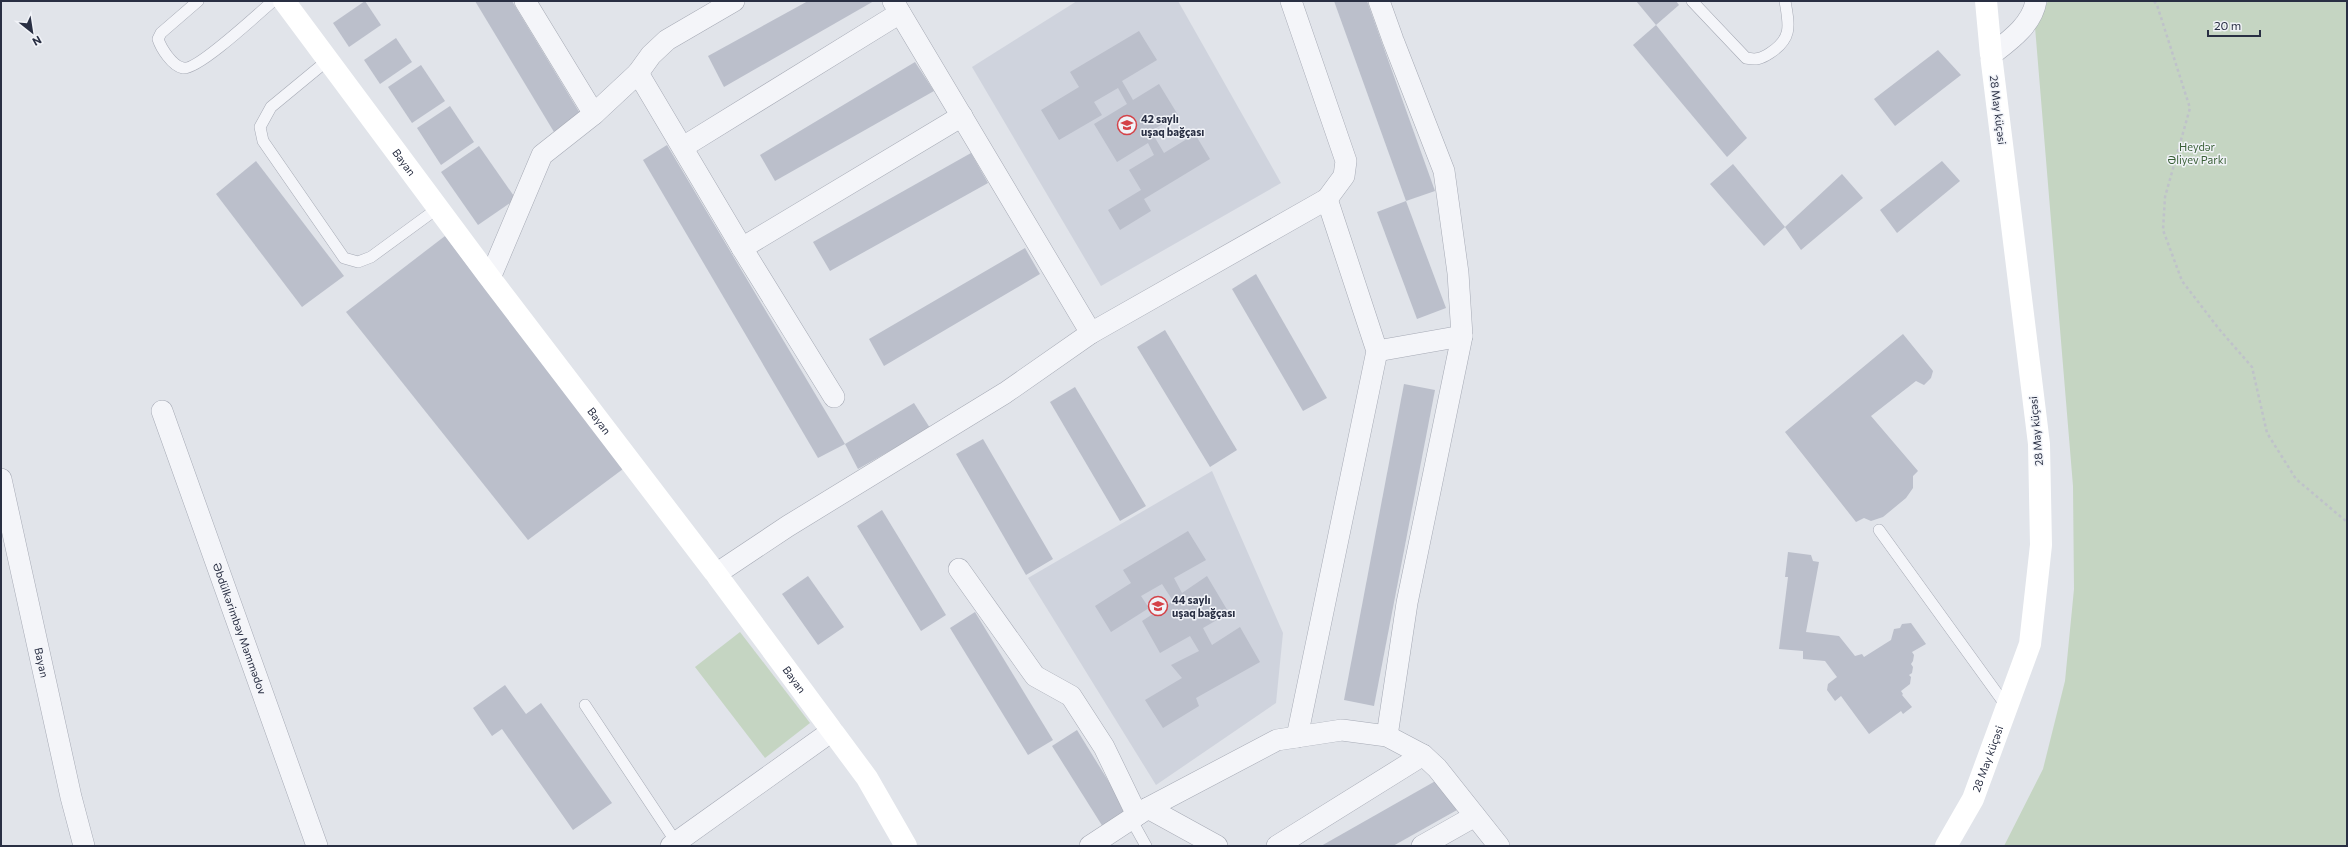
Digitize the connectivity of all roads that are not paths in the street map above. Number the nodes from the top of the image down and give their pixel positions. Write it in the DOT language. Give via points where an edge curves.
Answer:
graph roads {
  1 [pos="198,1"];
  2 [pos="273,1"];
  3 [pos="284,1"];
  4 [pos="524,1"];
  5 [pos="734,1"];
  6 [pos="1291,1"];
  7 [pos="1379,1"];
  8 [pos="1692,1"];
  9 [pos="1785,1"];
  10 [pos="1986,1"];
  11 [pos="2036,1"];
  12 [pos="897,7"];
  13 [pos="1991,55"];
  14 [pos="328,60"];
  15 [pos="638,73"];
  16 [pos="594,114"];
  17 [pos="962,116"];
  18 [pos="683,147"];
  19 [pos="1327,199"];
  20 [pos="438,208"];
  21 [pos="742,248"];
  22 [pos="490,278"];
  23 [pos="1090,333"];
  24 [pos="1462,336"];
  25 [pos="1377,351"];
  26 [pos="834,397"];
  27 [pos="162,412"];
  28 [pos="1,479"];
  29 [pos="1879,530"];
  30 [pos="959,570"];
  31 [pos="716,574"];
  32 [pos="585,705"];
  33 [pos="2007,707"];
  34 [pos="832,731"];
  35 [pos="1387,736"];
  36 [pos="1296,737"];
  37 [pos="1423,755"];
  38 [pos="1139,814"];
  39 [pos="1475,816"];
  40 [pos="673,844"];
  41 [pos="84,846"];
  42 [pos="317,846"];
  43 [pos="906,846"];
  44 [pos="1090,846"];
  45 [pos="1146,846"];
  46 [pos="1217,846"];
  47 [pos="1277,846"];
  48 [pos="1422,846"];
  49 [pos="1500,846"];
  50 [pos="1946,846"];
  1 -- 2 [label="lane" via="161,33 158,39 160,46 183,68 204,60"];
  3 -- 14 [label="street, Bayan"];
  4 -- 16 [label="street"];
  5 -- 15 [label="street" via="667,40 651,55"];
  6 -- 19 [label="street" via="1346,161 1344,176"];
  7 -- 24 [label="street" via="1444,171 1458,273"];
  8 -- 9 [label="lane" via="1746,58 1754,60 1781,46 1787,36"];
  10 -- 13 [label="street, 28 May küçəsi"];
  11 -- 13 [label="street" via="2035,9 2018,34"];
  12 -- 17 [label="street"];
  12 -- 18 [label="street"];
  13 -- 33 [label="street, 28 May küçəsi" via="2039,452 2041,545 2030,644"];
  14 -- 20 [label="street, Bayan"];
  14 -- 20 [label="lane" via="270,107 260,127 263,141 344,258 358,262 371,257"];
  15 -- 16 [label="street"];
  15 -- 18 [label="street"];
  16 -- 22 [label="street" via="542,155"];
  17 -- 21 [label="street"];
  17 -- 23 [label="street"];
  18 -- 21 [label="street"];
  19 -- 23 [label="street"];
  19 -- 25 [label="street"];
  20 -- 22 [label="street, Bayan"];
  21 -- 26 [label="street"];
  22 -- 31 [label="street, Bayan"];
  23 -- 31 [label="street" via="1005,393 788,526"];
  24 -- 25 [label="street"];
  24 -- 35 [label="street" via="1407,603"];
  25 -- 36 [label="street"];
  27 -- 42 [label="street, Əbdülkərimbəy Məmmədov"];
  28 -- 41 [label="street, Bayan"];
  29 -- 33 [label="lane"];
  30 -- 38 [label="street" via="1035,676 1071,696 1104,748"];
  31 -- 34 [label="street, Bayan"];
  32 -- 40 [label="lane"];
  33 -- 50 [label="street, 28 May küçəsi" via="1973,799"];
  34 -- 40 [label="street"];
  34 -- 43 [label="street, Bayan" via="867,778"];
  35 -- 36 [label="street" via="1342,730"];
  35 -- 37 [label="street"];
  36 -- 38 [label="street" via="1277,740"];
  37 -- 39 [label="street" via="1437,768"];
  37 -- 47 [label="street"];
  38 -- 44 [label="street"];
  38 -- 45 [label="lane"];
  38 -- 46 [label="street"];
  39 -- 48 [label="street"];
  39 -- 49 [label="street"];
}
